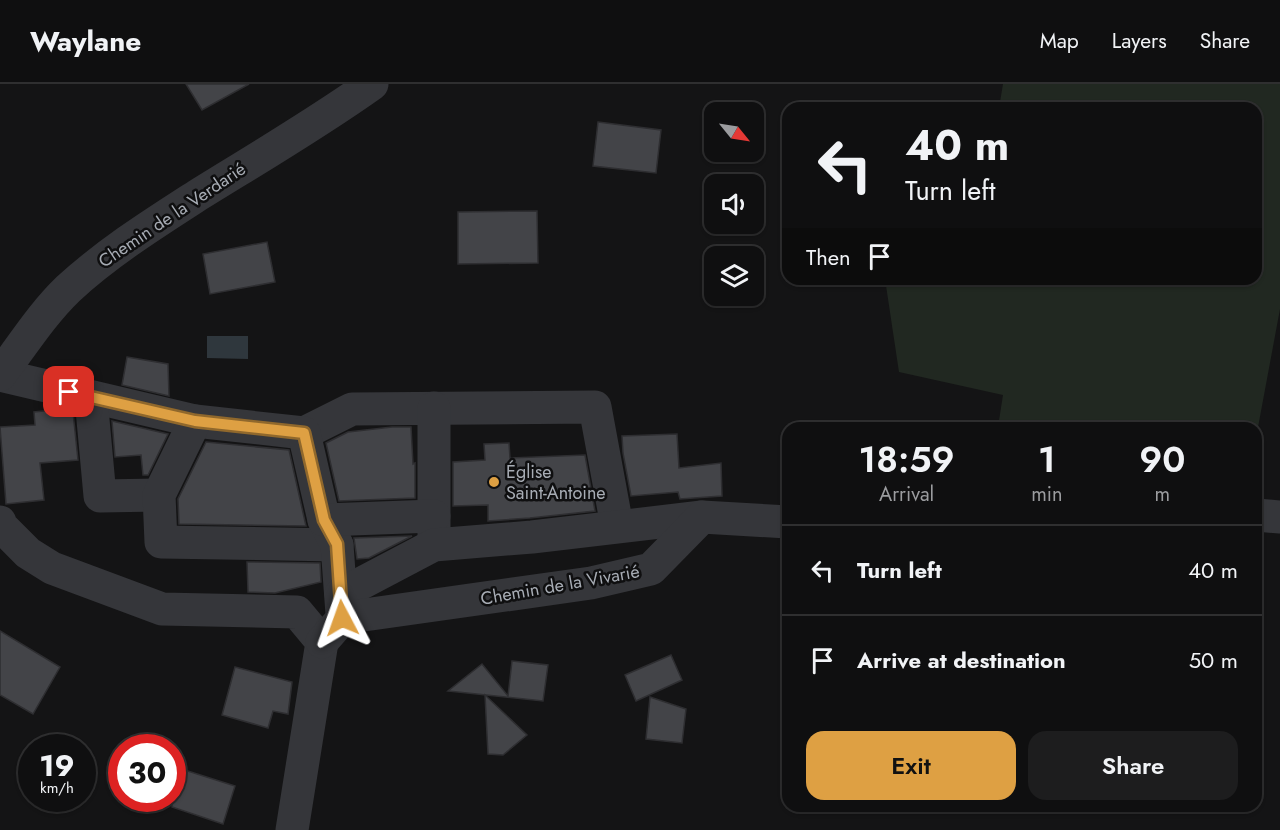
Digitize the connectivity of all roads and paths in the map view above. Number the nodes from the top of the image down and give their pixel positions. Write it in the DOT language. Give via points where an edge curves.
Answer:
graph roads {
  1 [pos="372,84"];
  2 [pos="0,375"];
  3 [pos="92,398"];
  4 [pos="434,408"];
  5 [pos="195,421"];
  6 [pos="304,433"];
  7 [pos="159,495"];
  8 [pos="702,516"];
  9 [pos="1262,516"];
  10 [pos="1280,517"];
  11 [pos="0,522"];
  12 [pos="782,522"];
  13 [pos="617,526"];
  14 [pos="434,531"];
  15 [pos="330,532"];
  16 [pos="335,618"];
  17 [pos="292,830"];
  1 -- 2 [label="street, Chemin de la Verdarié" via="163,218 93,268 41,320"];
  2 -- 3 [label="street"];
  3 -- 5 [label="street"];
  3 -- 7 [label="street" via="100,496"];
  4 -- 6 [label="street" via="352,409"];
  4 -- 13 [label="street" via="595,407"];
  4 -- 14 [label="street"];
  5 -- 6 [label="street"];
  5 -- 7 [label="street"];
  6 -- 15 [label="street"];
  7 -- 15 [label="street" via="161,542"];
  8 -- 12 [label="street"];
  8 -- 13 [label="street"];
  8 -- 16 [label="street, Chemin de la Vivarié" via="651,568 591,583"];
  9 -- 10 [label="street"];
  11 -- 16 [label="street" via="28,554 52,568 162,609 297,612"];
  13 -- 14 [label="street" via="532,537"];
  14 -- 15 [label="street"];
  14 -- 16 [label="street"];
  15 -- 16 [label="street"];
  16 -- 17 [label="street"];
}
